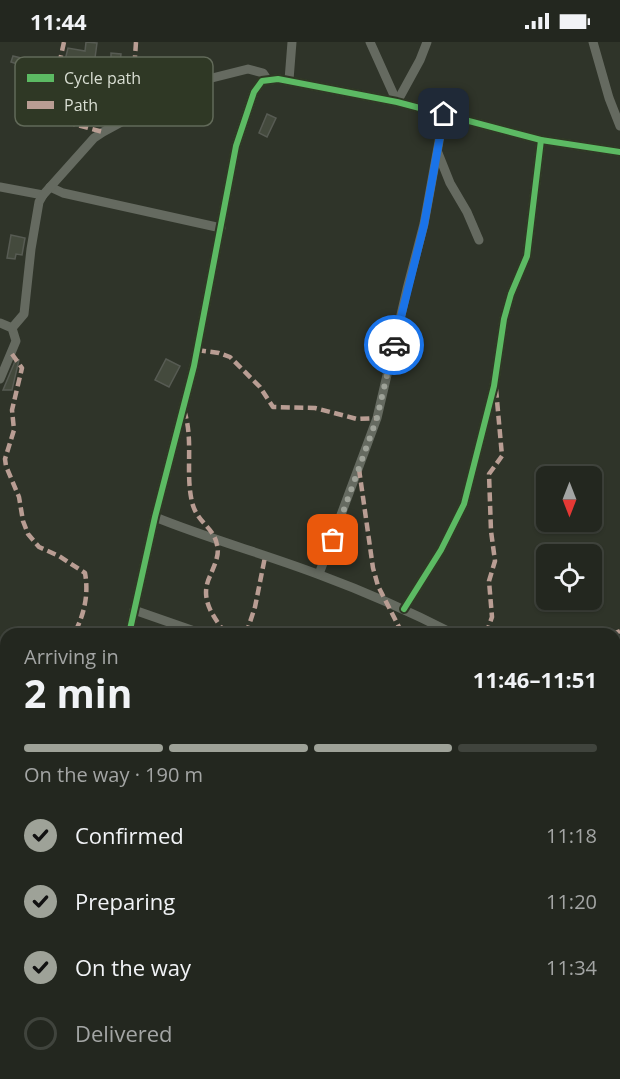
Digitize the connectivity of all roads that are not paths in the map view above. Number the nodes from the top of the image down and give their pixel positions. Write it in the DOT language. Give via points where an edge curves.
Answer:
graph roads {
  1 [pos="292,42"];
  2 [pos="370,42"];
  3 [pos="427,42"];
  4 [pos="593,42"];
  5 [pos="213,78"];
  6 [pos="267,79"];
  7 [pos="289,80"];
  8 [pos="397,102"];
  9 [pos="444,114"];
  10 [pos="116,126"];
  11 [pos="620,126"];
  12 [pos="541,140"];
  13 [pos="620,152"];
  14 [pos="438,153"];
  15 [pos="0,187"];
  16 [pos="50,187"];
  17 [pos="43,195"];
  18 [pos="221,228"];
  19 [pos="479,240"];
  20 [pos="0,323"];
  21 [pos="12,328"];
  22 [pos="0,379"];
  23 [pos="155,517"];
  24 [pos="319,574"];
  25 [pos="404,609"];
  26 [pos="134,610"];
  27 [pos="130,628"];
  28 [pos="186,628"];
  29 [pos="442,628"];
  1 -- 7 [label="street"];
  2 -- 8 [label="street"];
  3 -- 8 [label="street"];
  4 -- 11 [label="street"];
  5 -- 6 [label="street" via="248,69 263,73"];
  6 -- 7 [label="street"];
  6 -- 18 [label="street" via="254,92 244,118"];
  7 -- 8 [label="street"];
  8 -- 9 [label="street"];
  9 -- 12 [label="street"];
  9 -- 14 [label="street"];
  10 -- 16 [label="street" via="94,138"];
  12 -- 13 [label="street"];
  12 -- 25 [label="street" via="527,256 506,310 494,386 465,504"];
  14 -- 19 [label="street"];
  14 -- 24 [label="street" via="377,418"];
  15 -- 17 [label="street"];
  16 -- 17 [label="street"];
  16 -- 18 [label="street"];
  17 -- 21 [label="street" via="31,249 24,314"];
  18 -- 23 [label="street" via="194,366"];
  20 -- 21 [label="street"];
  21 -- 22 [label="street" via="16,341"];
  23 -- 24 [label="street"];
  23 -- 26 [label="street"];
  24 -- 25 [label="street"];
  25 -- 29 [label="street"];
  26 -- 27 [label="street"];
  26 -- 28 [label="street"];
}
